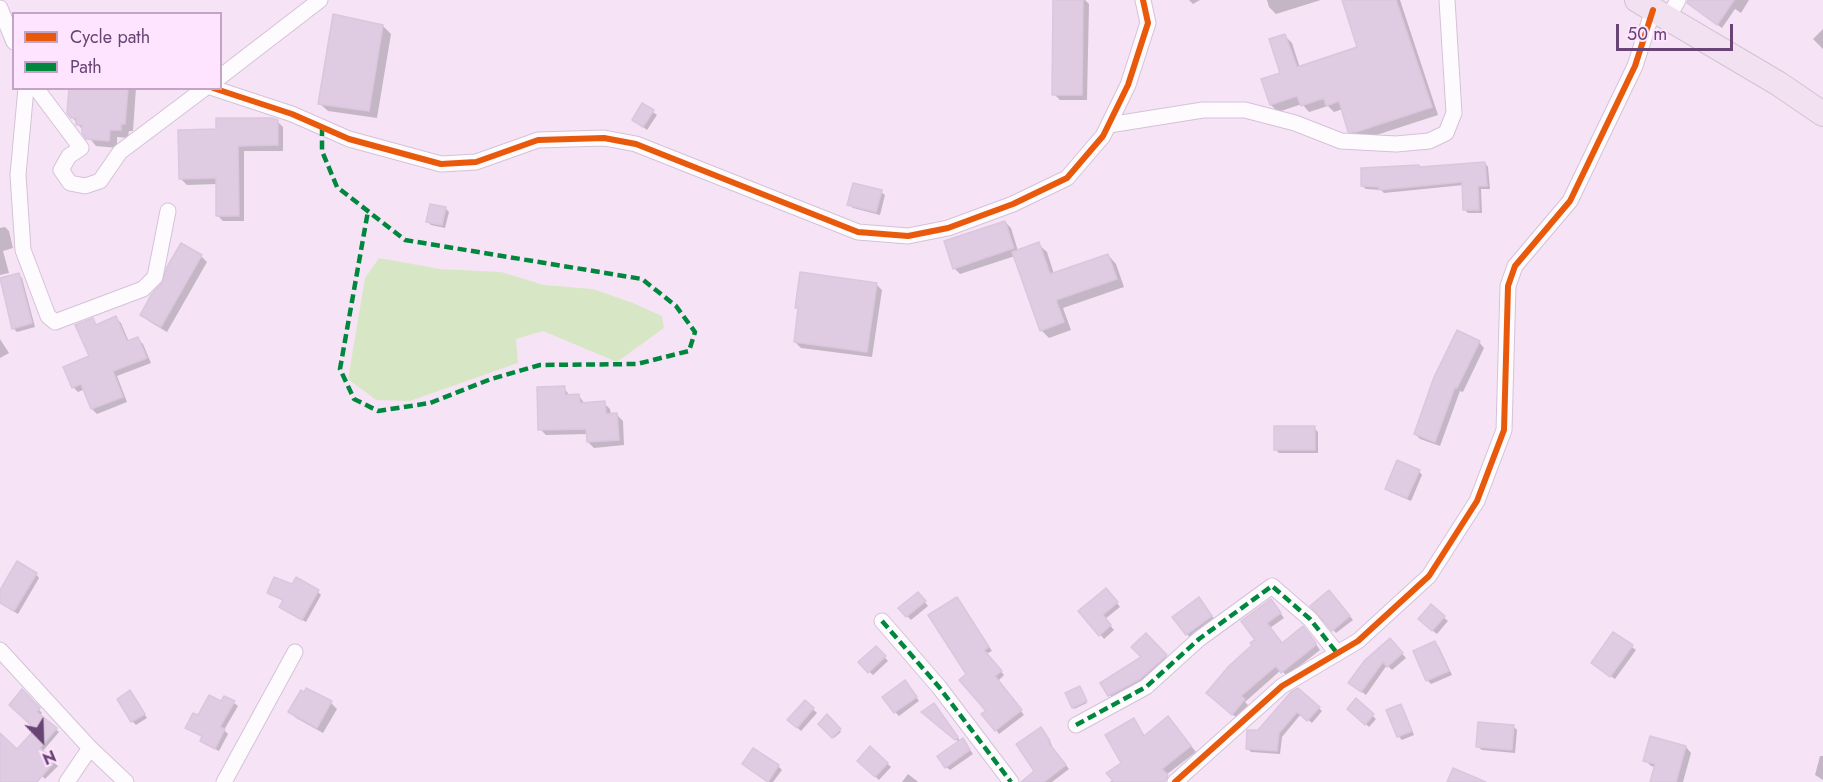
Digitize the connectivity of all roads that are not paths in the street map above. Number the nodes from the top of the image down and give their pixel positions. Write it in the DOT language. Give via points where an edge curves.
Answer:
graph roads {
  1 [pos="320,0"];
  2 [pos="1143,0"];
  3 [pos="1447,0"];
  4 [pos="1659,7"];
  5 [pos="0,8"];
  6 [pos="12,37"];
  7 [pos="222,75"];
  8 [pos="26,90"];
  9 [pos="38,90"];
  10 [pos="202,90"];
  11 [pos="219,90"];
  12 [pos="1823,114"];
  13 [pos="1109,125"];
  14 [pos="168,211"];
  15 [pos="882,621"];
  16 [pos="0,651"];
  17 [pos="295,652"];
  18 [pos="1337,652"];
  19 [pos="1076,725"];
  20 [pos="90,748"];
  21 [pos="67,782"];
  22 [pos="126,782"];
  23 [pos="224,782"];
  24 [pos="1011,782"];
  25 [pos="1175,782"];
  1 -- 7 [label="street"];
  2 -- 13 [label="street" via="1148,23 1128,85"];
  3 -- 13 [label="street" via="1454,113 1446,133 1429,141 1341,141 1245,110 1203,110"];
  4 -- 12 [label="main road"];
  4 -- 18 [label="street" via="1570,201 1515,266 1508,286 1504,430 1477,501 1429,576 1358,641"];
  5 -- 6 [label="street"];
  8 -- 14 [label="street" via="18,175 23,250 48,316 55,322 142,289 155,277"];
  9 -- 10 [label="street" via="81,148 69,156 62,170 70,183 85,186 100,181 120,152"];
  11 -- 13 [label="street" via="292,114 349,139 441,164 476,162 538,140 604,138 636,144 858,232 908,236 948,228 1013,204 1067,178"];
  15 -- 24 [label="street" via="939,687"];
  16 -- 20 [label="street"];
  17 -- 23 [label="street"];
  18 -- 19 [label="street" via="1310,619 1272,586 1199,639 1146,687"];
  18 -- 25 [label="street" via="1282,686"];
  20 -- 21 [label="street"];
  20 -- 22 [label="street"];
}
